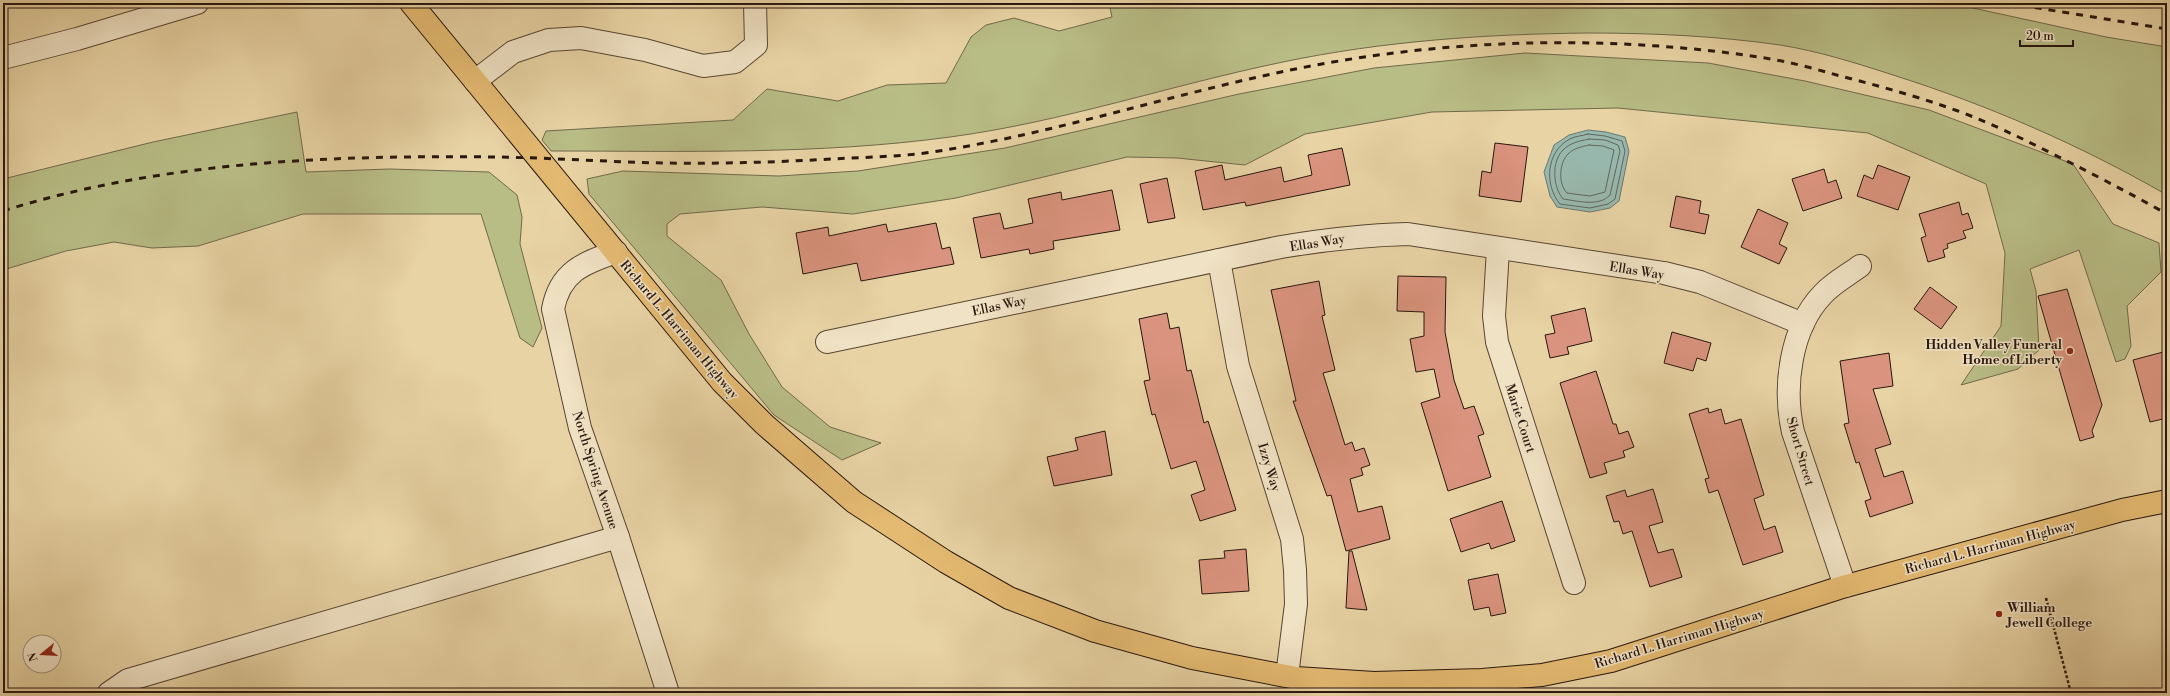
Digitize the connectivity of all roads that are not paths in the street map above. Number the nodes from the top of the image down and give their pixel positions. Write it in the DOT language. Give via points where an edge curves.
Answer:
graph roads {
  1 [pos="197,3"];
  2 [pos="411,3"];
  3 [pos="755,3"];
  4 [pos="3,58"];
  5 [pos="476,81"];
  6 [pos="1498,249"];
  7 [pos="616,252"];
  8 [pos="1219,260"];
  9 [pos="1860,266"];
  10 [pos="1803,324"];
  11 [pos="827,342"];
  12 [pos="2167,501"];
  13 [pos="618,537"];
  14 [pos="1574,583"];
  15 [pos="1844,586"];
  16 [pos="1287,676"];
  17 [pos="1477,687"];
  18 [pos="109,693"];
  19 [pos="668,693"];
  1 -- 4 [label="street"];
  2 -- 5 [label="main road, Richard L. Harriman Highway"];
  3 -- 5 [label="street" via="756,46 735,62 703,66 645,50 581,38 549,40 512,52"];
  5 -- 7 [label="main road, Richard L. Harriman Highway"];
  6 -- 8 [label="street, Ellas Way" via="1408,234 1367,235 1326,239"];
  6 -- 10 [label="street, Ellas Way" via="1664,273 1700,282"];
  6 -- 14 [label="street, Marie Court" via="1494,316 1497,342"];
  7 -- 13 [label="street, North Spring Avenue" via="587,262 569,275 556,293 553,309 580,428"];
  7 -- 16 [label="main road, Richard L. Harriman Highway" via="722,382 764,424 854,502 946,562 1009,598 1095,631 1192,658"];
  8 -- 11 [label="street, Ellas Way"];
  8 -- 16 [label="street, Izzy Way" via="1238,366 1292,539 1296,604"];
  9 -- 10 [label="street, Short Street" via="1824,293"];
  10 -- 15 [label="street, Short Street" via="1797,338 1789,383 1790,417"];
  12 -- 15 [label="main road, Richard L. Harriman Highway" via="2122,510"];
  13 -- 18 [label="street" via="128,680"];
  13 -- 19 [label="street, North Spring Avenue"];
  15 -- 17 [label="main road, Richard L. Harriman Highway" via="1611,661"];
  16 -- 17 [label="main road, Richard L. Harriman Highway"];
}
